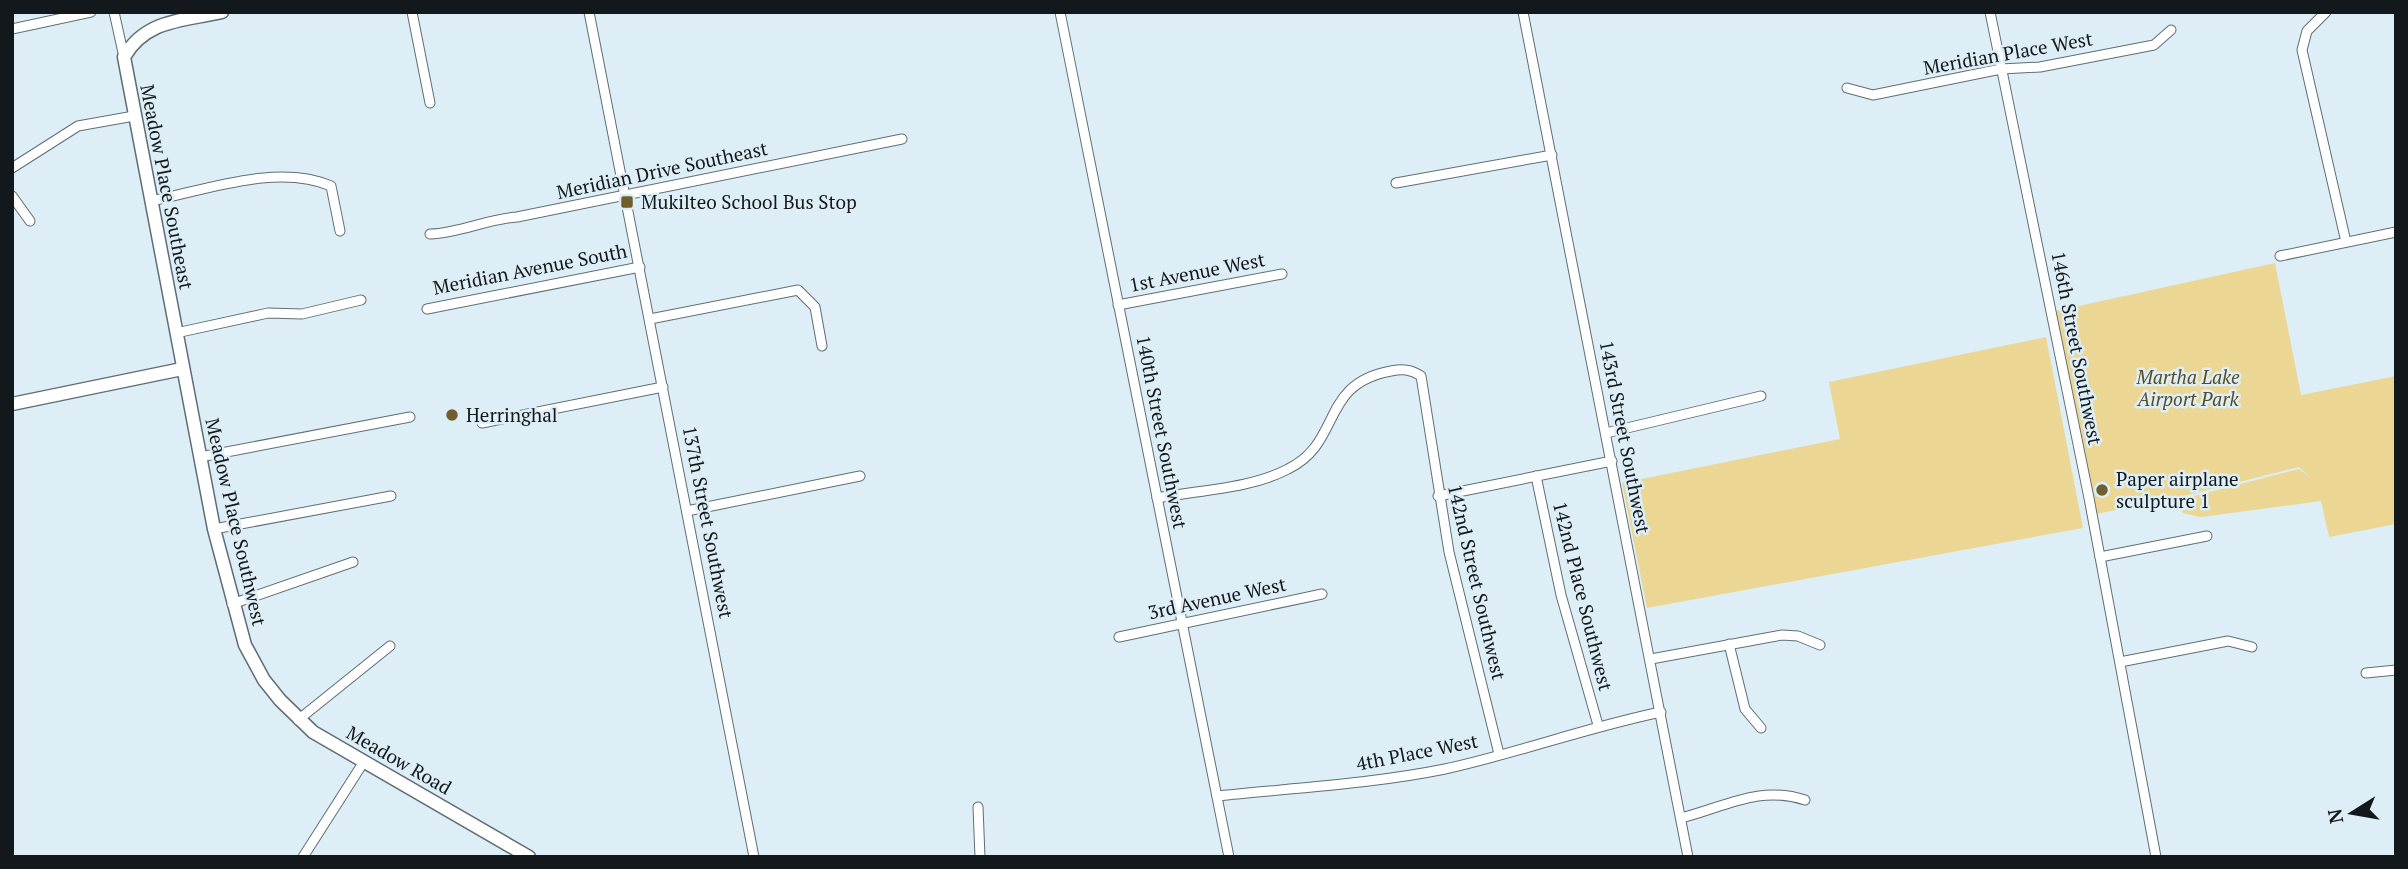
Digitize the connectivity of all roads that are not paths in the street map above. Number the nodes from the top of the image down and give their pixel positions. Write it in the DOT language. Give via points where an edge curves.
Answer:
graph roads {
  1 [pos="91,12"];
  2 [pos="114,12"];
  3 [pos="222,12"];
  4 [pos="412,12"];
  5 [pos="589,12"];
  6 [pos="1523,12"];
  7 [pos="1990,12"];
  8 [pos="2326,12"];
  9 [pos="1060,13"];
  10 [pos="12,29"];
  11 [pos="2171,30"];
  12 [pos="124,57"];
  13 [pos="2001,69"];
  14 [pos="1847,88"];
  15 [pos="430,103"];
  16 [pos="134,116"];
  17 [pos="902,139"];
  18 [pos="1552,155"];
  19 [pos="12,168"];
  20 [pos="1396,183"];
  21 [pos="626,195"];
  22 [pos="12,196"];
  23 [pos="151,201"];
  24 [pos="30,221"];
  25 [pos="340,231"];
  26 [pos="2396,232"];
  27 [pos="430,234"];
  28 [pos="2346,242"];
  29 [pos="2280,256"];
  30 [pos="640,267"];
  31 [pos="1282,274"];
  32 [pos="361,300"];
  33 [pos="1118,304"];
  34 [pos="427,309"];
  35 [pos="650,319"];
  36 [pos="176,333"];
  37 [pos="822,346"];
  38 [pos="182,369"];
  39 [pos="663,387"];
  40 [pos="1761,396"];
  41 [pos="12,404"];
  42 [pos="410,417"];
  43 [pos="482,423"];
  44 [pos="1606,433"];
  45 [pos="200,457"];
  46 [pos="1612,461"];
  47 [pos="860,476"];
  48 [pos="1536,476"];
  49 [pos="391,496"];
  50 [pos="1438,496"];
  51 [pos="1157,498"];
  52 [pos="687,511"];
  53 [pos="214,529"];
  54 [pos="2207,536"];
  55 [pos="2100,557"];
  56 [pos="353,562"];
  57 [pos="1322,594"];
  58 [pos="232,604"];
  59 [pos="1183,622"];
  60 [pos="1119,637"];
  61 [pos="1729,644"];
  62 [pos="1820,645"];
  63 [pos="390,646"];
  64 [pos="2252,648"];
  65 [pos="1651,659"];
  66 [pos="2120,662"];
  67 [pos="2396,670"];
  68 [pos="2366,673"];
  69 [pos="264,680"];
  70 [pos="1661,712"];
  71 [pos="298,720"];
  72 [pos="1598,725"];
  73 [pos="1761,728"];
  74 [pos="1499,754"];
  75 [pos="363,763"];
  76 [pos="1217,796"];
  77 [pos="1805,800"];
  78 [pos="978,807"];
  79 [pos="1681,818"];
  80 [pos="303,857"];
  81 [pos="528,857"];
  82 [pos="754,857"];
  83 [pos="980,857"];
  84 [pos="1229,857"];
  85 [pos="1688,857"];
  86 [pos="2156,857"];
  1 -- 10 [label="street"];
  2 -- 12 [label="street, Meadow Place Southeast"];
  3 -- 12 [label="street" via="150,28"];
  4 -- 15 [label="street"];
  5 -- 21 [label="street, 137th Street Southwest"];
  6 -- 18 [label="street, 143rd Street Southwest"];
  7 -- 13 [label="street, 146th Street Southwest"];
  8 -- 28 [label="street" via="2307,30 2302,50"];
  9 -- 33 [label="street, 140th Street Southwest"];
  11 -- 13 [label="street, Meridian Place West" via="2154,45 2040,67"];
  12 -- 16 [label="street, Meadow Place Southeast"];
  13 -- 14 [label="street, Meridian Place West" via="1873,95"];
  13 -- 55 [label="street, 146th Street Southwest"];
  16 -- 19 [label="street" via="78,126"];
  16 -- 23 [label="street, Meadow Place Southeast"];
  17 -- 21 [label="street, Meridian Drive Southeast"];
  18 -- 20 [label="street"];
  18 -- 44 [label="street, 143rd Street Southwest"];
  21 -- 27 [label="street, Meridian Drive Southeast" via="495,219 470,230"];
  21 -- 30 [label="street, 137th Street Southwest"];
  22 -- 24 [label="street"];
  23 -- 25 [label="street" via="274,176 305,177 331,186"];
  23 -- 36 [label="street, Meadow Place Southeast"];
  26 -- 28 [label="street"];
  28 -- 29 [label="street"];
  30 -- 34 [label="street, Meridian Avenue South"];
  30 -- 35 [label="street, 137th Street Southwest"];
  31 -- 33 [label="street, 1st Avenue West"];
  32 -- 36 [label="street" via="302,314 268,313"];
  33 -- 51 [label="street, 140th Street Southwest"];
  35 -- 37 [label="street" via="798,290 815,307"];
  35 -- 39 [label="street, 137th Street Southwest"];
  36 -- 38 [label="street, Meadow Place Southeast"];
  38 -- 41 [label="street"];
  38 -- 45 [label="street, Meadow Place Southwest"];
  39 -- 43 [label="street"];
  39 -- 52 [label="street, 137th Street Southwest"];
  40 -- 44 [label="street"];
  42 -- 45 [label="street"];
  44 -- 46 [label="street, 143rd Street Southwest"];
  45 -- 53 [label="street, Meadow Place Southwest"];
  46 -- 48 [label="street"];
  46 -- 65 [label="street, 143rd Street Southwest"];
  47 -- 52 [label="street"];
  48 -- 50 [label="street"];
  48 -- 72 [label="street, 142nd Place Southwest" via="1560,595"];
  49 -- 53 [label="street"];
  50 -- 51 [label="street, 142nd Street Southwest" via="1421,376 1400,370 1374,374 1354,385 1335,406 1325,435 1306,459 1288,470 1269,478"];
  50 -- 74 [label="street, 142nd Street Southwest"];
  51 -- 59 [label="street, 140th Street Southwest"];
  52 -- 82 [label="street, 137th Street Southwest"];
  53 -- 58 [label="street, Meadow Place Southwest"];
  54 -- 55 [label="street"];
  55 -- 66 [label="street, 146th Street Southwest"];
  56 -- 58 [label="street"];
  57 -- 59 [label="street, 3rd Avenue West"];
  58 -- 69 [label="street, Meadow Place Southwest" via="245,645"];
  59 -- 60 [label="street, 3rd Avenue West"];
  59 -- 76 [label="street, 140th Street Southwest"];
  61 -- 62 [label="street" via="1782,635"];
  61 -- 65 [label="street"];
  61 -- 73 [label="street" via="1745,709"];
  63 -- 71 [label="street"];
  64 -- 66 [label="street" via="2228,641"];
  65 -- 70 [label="street, 143rd Street Southwest"];
  66 -- 86 [label="street, 146th Street Southwest"];
  67 -- 68 [label="street"];
  69 -- 71 [label="street, Meadow Road"];
  70 -- 72 [label="street, 4th Place West"];
  70 -- 79 [label="street, 143rd Street Southwest"];
  71 -- 75 [label="street, Meadow Road"];
  72 -- 74 [label="street, 4th Place West"];
  74 -- 76 [label="street, 4th Place West" via="1445,769"];
  75 -- 80 [label="street"];
  75 -- 81 [label="street, Meadow Road"];
  76 -- 84 [label="street, 140th Street Southwest"];
  77 -- 79 [label="street" via="1781,792"];
  78 -- 83 [label="street"];
  79 -- 85 [label="street, 143rd Street Southwest"];
}
